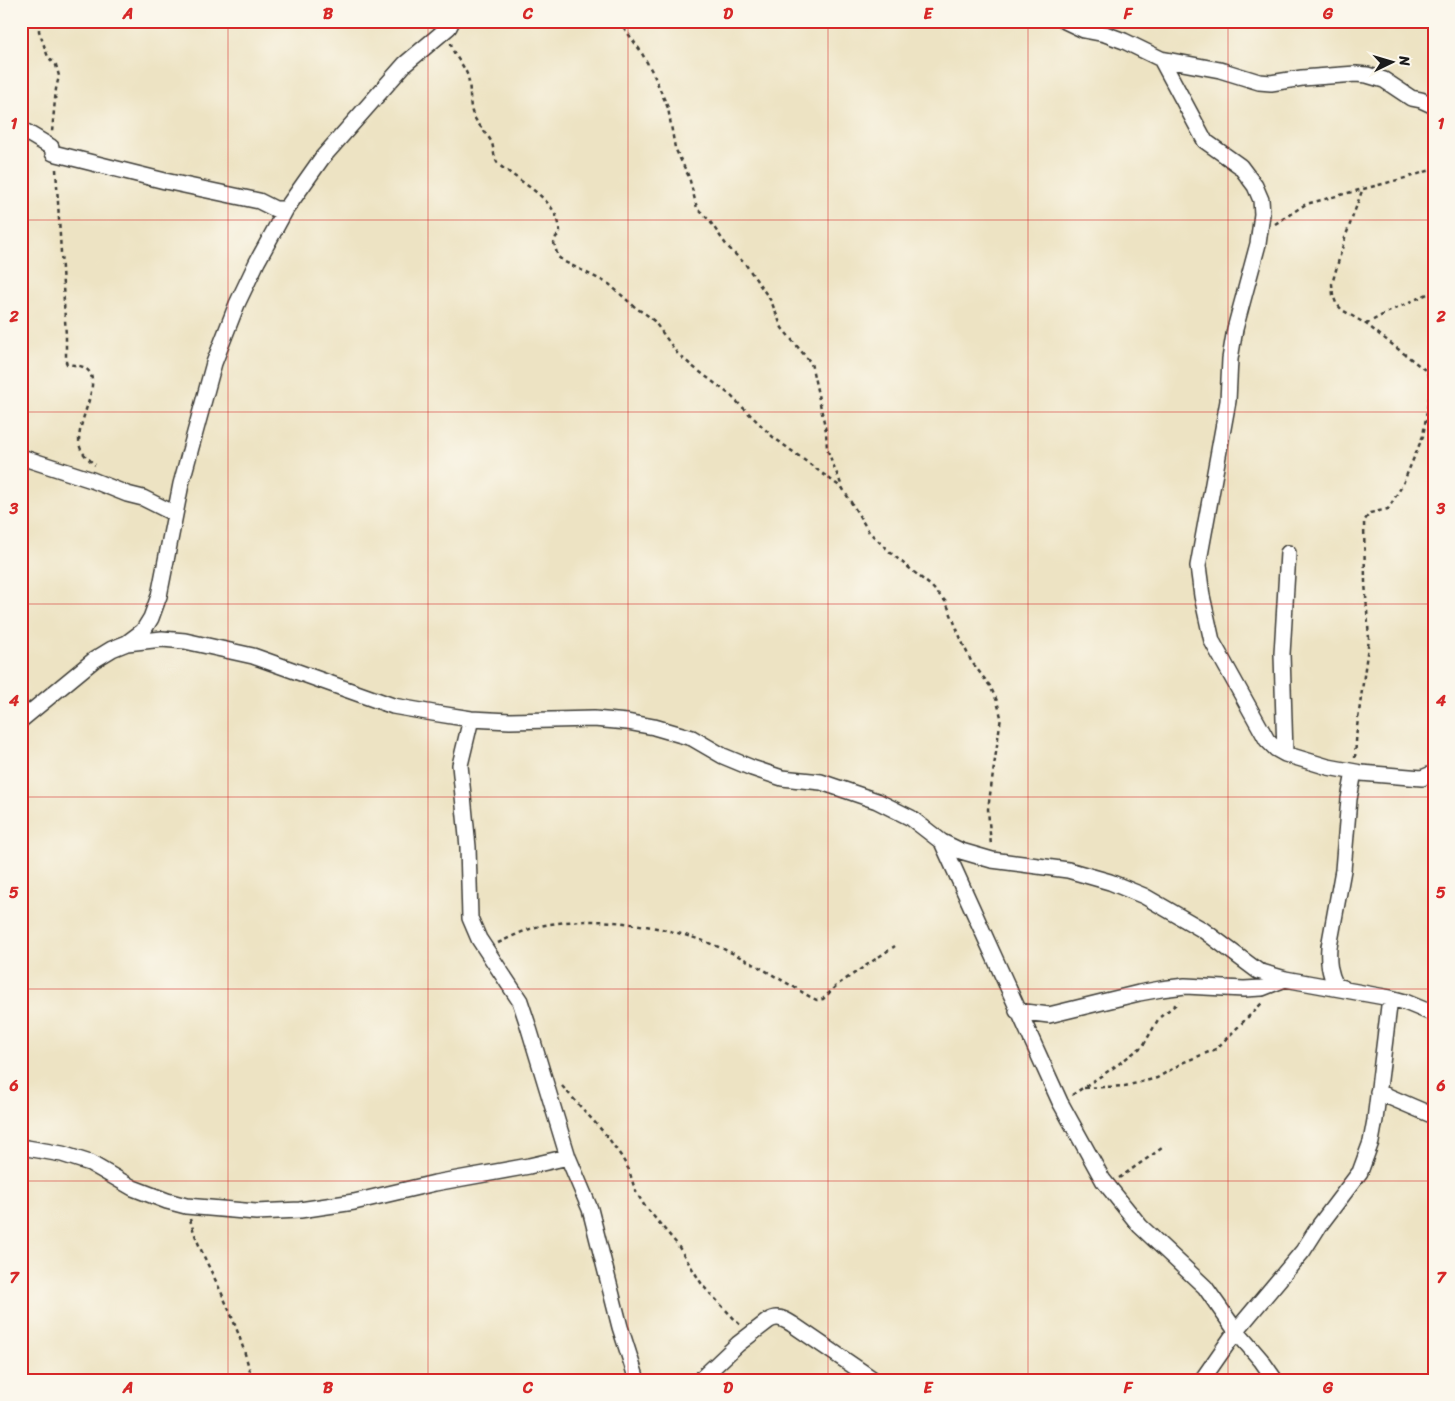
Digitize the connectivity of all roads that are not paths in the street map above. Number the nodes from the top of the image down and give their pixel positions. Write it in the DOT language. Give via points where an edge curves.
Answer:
graph roads {
  1 [pos="1065,21"];
  2 [pos="450,24"];
  3 [pos="1161,59"];
  4 [pos="1434,106"];
  5 [pos="21,129"];
  6 [pos="286,208"];
  7 [pos="21,457"];
  8 [pos="175,514"];
  9 [pos="1288,553"];
  10 [pos="127,643"];
  11 [pos="471,719"];
  12 [pos="21,720"];
  13 [pos="1285,754"];
  14 [pos="1354,772"];
  15 [pos="1434,774"];
  16 [pos="942,842"];
  17 [pos="1284,979"];
  18 [pos="1342,988"];
  19 [pos="1390,998"];
  20 [pos="1017,1010"];
  21 [pos="1434,1014"];
  22 [pos="1050,1015"];
  23 [pos="1028,1034"];
  24 [pos="1378,1092"];
  25 [pos="1434,1116"];
  26 [pos="21,1147"];
  27 [pos="568,1157"];
  28 [pos="1236,1331"];
  29 [pos="637,1380"];
  30 [pos="700,1380"];
  31 [pos="874,1380"];
  32 [pos="1202,1380"];
  33 [pos="1275,1380"];
  1 -- 3 [label="street" via="1124,41"];
  2 -- 6 [label="street" via="405,64 363,110 322,158"];
  3 -- 4 [label="street" via="1271,83 1367,75 1384,80 1411,98"];
  3 -- 13 [label="street" via="1206,141 1240,166 1255,186 1260,200 1262,214 1258,244 1235,328 1228,401 1198,566 1212,641 1266,740"];
  5 -- 6 [label="street" via="52,150 165,181 259,201 275,209"];
  6 -- 8 [label="street" via="237,304 214,362"];
  7 -- 8 [label="street" via="144,498"];
  8 -- 10 [label="street" via="159,596 143,630"];
  9 -- 13 [label="street" via="1282,654"];
  10 -- 11 [label="street" via="162,639 185,641 253,656 393,706"];
  10 -- 12 [label="street" via="94,660"];
  11 -- 16 [label="street" via="594,719 654,727 692,738 723,756 782,778 821,782 877,800 911,818"];
  11 -- 27 [label="street" via="460,765 470,918 474,930 520,1002"];
  13 -- 14 [label="street" via="1328,768"];
  14 -- 15 [label="street" via="1422,778"];
  14 -- 18 [label="street" via="1343,870 1328,960 1336,986"];
  16 -- 17 [label="street" via="992,860 1068,870 1110,882 1144,896 1203,930 1258,971"];
  16 -- 20 [label="street"];
  17 -- 18 [label="street"];
  17 -- 22 [label="street" via="1262,988 1185,986 1139,992"];
  18 -- 19 [label="street"];
  19 -- 21 [label="street"];
  19 -- 24 [label="street"];
  20 -- 22 [label="street"];
  20 -- 23 [label="street"];
  22 -- 23 [label="street"];
  23 -- 28 [label="street" via="1060,1102 1103,1180 1140,1226 1205,1287"];
  24 -- 25 [label="street"];
  24 -- 28 [label="street" via="1371,1142 1360,1172 1304,1251"];
  26 -- 27 [label="street" via="90,1162 133,1188 186,1206 256,1212 354,1202"];
  27 -- 29 [label="street" via="590,1208"];
  28 -- 32 [label="street"];
  28 -- 33 [label="street"];
  30 -- 31 [label="street" via="738,1344 772,1319 782,1319"];
}
